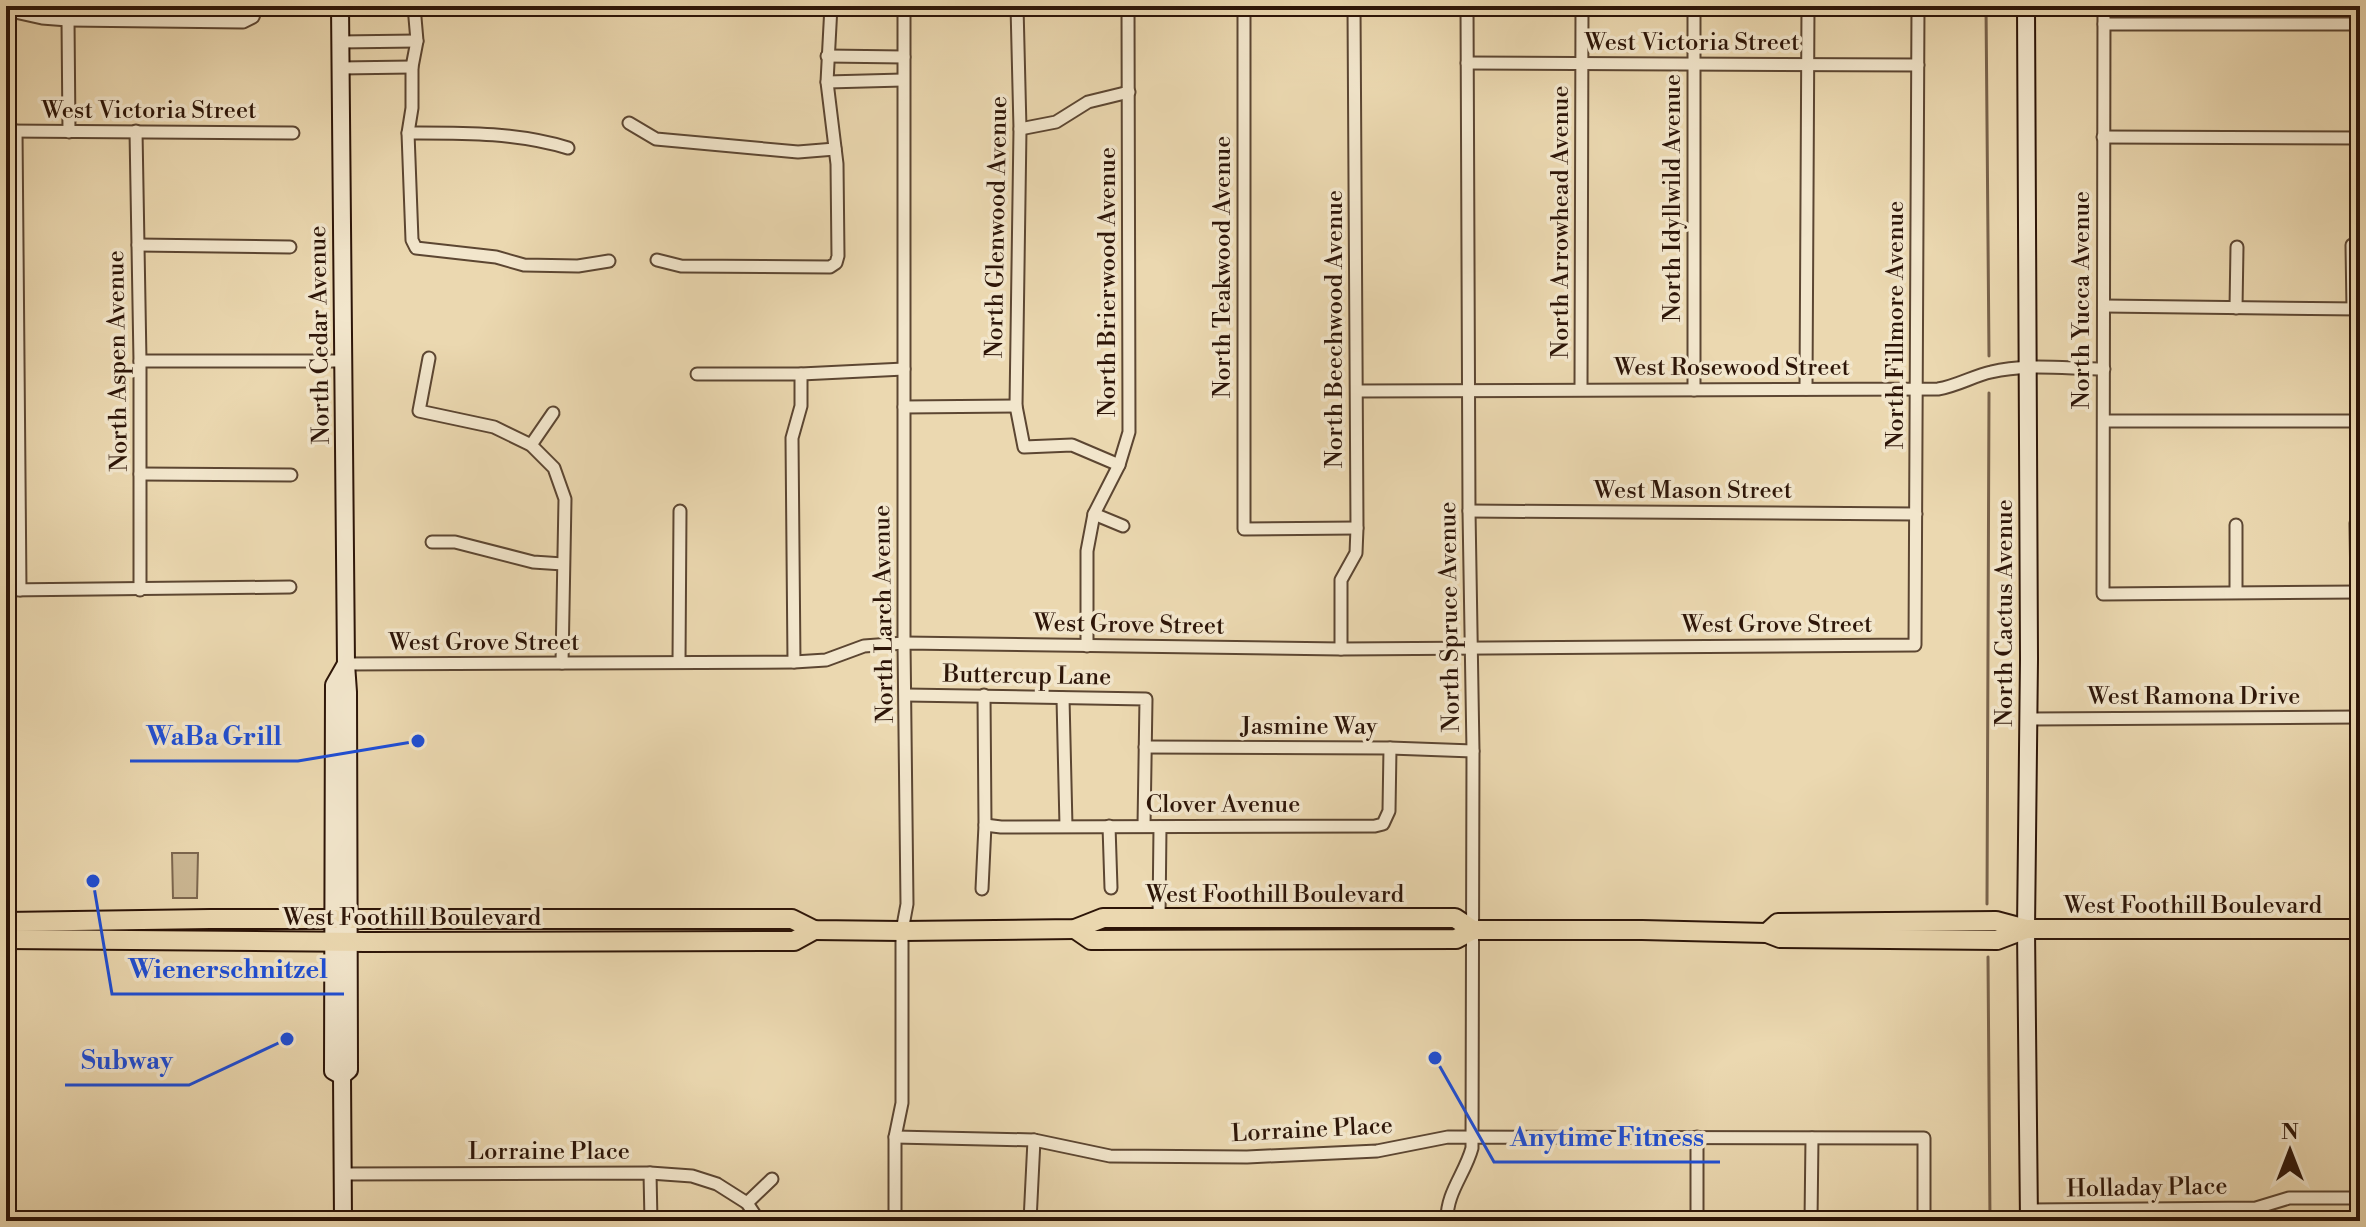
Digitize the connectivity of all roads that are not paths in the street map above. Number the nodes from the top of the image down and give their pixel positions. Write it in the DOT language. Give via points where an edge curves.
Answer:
graph roads {
  1 [pos="340,6"];
  2 [pos="414,6"];
  3 [pos="831,6"];
  4 [pos="904,6"];
  5 [pos="1017,6"];
  6 [pos="1128,6"];
  7 [pos="1244,6"];
  8 [pos="1354,6"];
  9 [pos="1467,6"];
  10 [pos="1582,6"];
  11 [pos="1694,6"];
  12 [pos="1808,6"];
  13 [pos="1918,6"];
  14 [pos="2026,6"];
  15 [pos="2104,6"];
  16 [pos="6,10"];
  17 [pos="255,11"];
  18 [pos="68,20"];
  19 [pos="2104,24"];
  20 [pos="2360,24"];
  21 [pos="417,41"];
  22 [pos="339,42"];
  23 [pos="827,56"];
  24 [pos="904,57"];
  25 [pos="1467,63"];
  26 [pos="1808,63"];
  27 [pos="1582,64"];
  28 [pos="1695,64"];
  29 [pos="1918,65"];
  30 [pos="412,67"];
  31 [pos="340,68"];
  32 [pos="903,80"];
  33 [pos="827,82"];
  34 [pos="1129,92"];
  35 [pos="629,123"];
  36 [pos="1020,129"];
  37 [pos="11,131"];
  38 [pos="136,131"];
  39 [pos="69,132"];
  40 [pos="293,133"];
  41 [pos="408,133"];
  42 [pos="2103,137"];
  43 [pos="2360,138"];
  44 [pos="568,148"];
  45 [pos="835,149"];
  46 [pos="138,245"];
  47 [pos="2352,245"];
  48 [pos="290,247"];
  49 [pos="2237,247"];
  50 [pos="657,260"];
  51 [pos="609,261"];
  52 [pos="2104,306"];
  53 [pos="2236,308"];
  54 [pos="2357,309"];
  55 [pos="429,358"];
  56 [pos="140,361"];
  57 [pos="343,361"];
  58 [pos="2028,368"];
  59 [pos="904,369"];
  60 [pos="2104,369"];
  61 [pos="697,374"];
  62 [pos="801,374"];
  63 [pos="1581,389"];
  64 [pos="1806,389"];
  65 [pos="1918,389"];
  66 [pos="1469,390"];
  67 [pos="1694,390"];
  68 [pos="1357,391"];
  69 [pos="1016,406"];
  70 [pos="904,407"];
  71 [pos="553,413"];
  72 [pos="2104,421"];
  73 [pos="2360,421"];
  74 [pos="531,445"];
  75 [pos="1119,465"];
  76 [pos="140,474"];
  77 [pos="291,475"];
  78 [pos="680,511"];
  79 [pos="1469,511"];
  80 [pos="1094,514"];
  81 [pos="1916,514"];
  82 [pos="2356,523"];
  83 [pos="2236,525"];
  84 [pos="1123,526"];
  85 [pos="1357,528"];
  86 [pos="432,542"];
  87 [pos="563,564"];
  88 [pos="290,587"];
  89 [pos="6,590"];
  90 [pos="20,590"];
  91 [pos="140,590"];
  92 [pos="2236,592"];
  93 [pos="2359,592"];
  94 [pos="904,643"];
  95 [pos="1915,645"];
  96 [pos="1087,646"];
  97 [pos="1473,648"];
  98 [pos="1341,649"];
  99 [pos="679,662"];
  100 [pos="794,662"];
  101 [pos="562,663"];
  102 [pos="346,664"];
  103 [pos="906,695"];
  104 [pos="984,695"];
  105 [pos="1063,698"];
  106 [pos="334,714"];
  107 [pos="2360,717"];
  108 [pos="2027,719"];
  109 [pos="1145,747"];
  110 [pos="1390,748"];
  111 [pos="1473,751"];
  112 [pos="349,770"];
  113 [pos="985,825"];
  114 [pos="1066,826"];
  115 [pos="1109,826"];
  116 [pos="1144,826"];
  117 [pos="1160,827"];
  118 [pos="1111,888"];
  119 [pos="982,889"];
  120 [pos="623,918"];
  121 [pos="1159,918"];
  122 [pos="772,919"];
  123 [pos="341,920"];
  124 [pos="6,922"];
  125 [pos="1075,929"];
  126 [pos="2026,929"];
  127 [pos="2360,929"];
  128 [pos="814,930"];
  129 [pos="1473,930"];
  130 [pos="902,931"];
  131 [pos="6,939"];
  132 [pos="341,941"];
  133 [pos="531,941"];
  134 [pos="668,941"];
  135 [pos="895,1137"];
  136 [pos="1697,1137"];
  137 [pos="1472,1138"];
  138 [pos="1812,1138"];
  139 [pos="1034,1140"];
  140 [pos="650,1173"];
  141 [pos="343,1174"];
  142 [pos="772,1179"];
  143 [pos="2360,1198"];
  144 [pos="747,1203"];
  145 [pos="2028,1216"];
  146 [pos="343,1221"];
  147 [pos="651,1221"];
  148 [pos="759,1221"];
  149 [pos="895,1221"];
  150 [pos="1030,1221"];
  151 [pos="1447,1221"];
  152 [pos="1697,1221"];
  153 [pos="1811,1221"];
  154 [pos="1924,1221"];
  1 -- 22 [label="main road, North Cedar Avenue"];
  2 -- 21 [label="street"];
  3 -- 23 [label="street"];
  4 -- 24 [label="street, North Larch Avenue"];
  5 -- 36 [label="street, North Glenwood Avenue"];
  6 -- 34 [label="street, North Brierwood Avenue"];
  7 -- 85 [label="street, North Teakwood Avenue" via="1244,529"];
  8 -- 68 [label="street, North Beechwood Avenue"];
  9 -- 25 [label="street, North Spruce Avenue"];
  10 -- 27 [label="street, North Arrowhead Avenue"];
  11 -- 28 [label="street, North Idyllwild Avenue"];
  12 -- 26 [label="street"];
  13 -- 29 [label="street, North Fillmore Avenue"];
  14 -- 58 [label="main road, North Cactus Avenue"];
  15 -- 19 [label="street, North Yucca Avenue"];
  16 -- 18 [label="street"];
  17 -- 18 [label="street" via="243,22"];
  18 -- 39 [label="street"];
  19 -- 20 [label="street"];
  19 -- 42 [label="street, North Yucca Avenue"];
  21 -- 22 [label="street"];
  21 -- 30 [label="street"];
  22 -- 31 [label="main road, North Cedar Avenue"];
  23 -- 24 [label="street"];
  23 -- 33 [label="street"];
  24 -- 32 [label="street, North Larch Avenue"];
  25 -- 27 [label="street, West Victoria Street"];
  25 -- 66 [label="street, North Spruce Avenue"];
  26 -- 28 [label="street, West Victoria Street"];
  26 -- 29 [label="street, West Victoria Street"];
  26 -- 64 [label="street"];
  27 -- 28 [label="street, West Victoria Street"];
  27 -- 63 [label="street, North Arrowhead Avenue"];
  28 -- 67 [label="street, North Idyllwild Avenue"];
  29 -- 65 [label="street, North Fillmore Avenue"];
  30 -- 31 [label="street"];
  30 -- 41 [label="street"];
  31 -- 57 [label="main road, North Cedar Avenue"];
  32 -- 33 [label="street"];
  32 -- 59 [label="street, North Larch Avenue"];
  33 -- 45 [label="street"];
  34 -- 36 [label="street" via="1088,102 1056,122"];
  34 -- 75 [label="street, North Brierwood Avenue" via="1129,432"];
  35 -- 45 [label="street" via="656,139 798,152"];
  36 -- 69 [label="street, North Glenwood Avenue"];
  37 -- 39 [label="street, West Victoria Street"];
  37 -- 90 [label="street"];
  38 -- 39 [label="street, West Victoria Street"];
  38 -- 40 [label="street, West Victoria Street"];
  38 -- 46 [label="street, North Aspen Avenue"];
  41 -- 44 [label="street" via="483,133"];
  41 -- 51 [label="street" via="416,248 524,265"];
  42 -- 43 [label="street"];
  42 -- 52 [label="street, North Yucca Avenue"];
  45 -- 50 [label="street" via="838,256 830,267 681,266"];
  46 -- 48 [label="street"];
  46 -- 56 [label="street, North Aspen Avenue"];
  47 -- 54 [label="street"];
  49 -- 53 [label="street"];
  52 -- 53 [label="street"];
  52 -- 60 [label="street, North Yucca Avenue"];
  53 -- 54 [label="street"];
  55 -- 74 [label="street" via="419,411 494,427"];
  56 -- 57 [label="street"];
  56 -- 76 [label="street, North Aspen Avenue"];
  57 -- 102 [label="main road, North Cedar Avenue"];
  58 -- 60 [label="street, West Rosewood Street"];
  58 -- 65 [label="street, West Rosewood Street" via="1993,371 1953,387"];
  58 -- 108 [label="main road, North Cactus Avenue"];
  59 -- 62 [label="street"];
  59 -- 70 [label="street, North Larch Avenue"];
  60 -- 72 [label="street, North Yucca Avenue"];
  61 -- 62 [label="street"];
  62 -- 100 [label="street" via="801,406 792,438"];
  63 -- 66 [label="street, West Rosewood Street"];
  63 -- 67 [label="street, West Rosewood Street"];
  64 -- 65 [label="street, West Rosewood Street"];
  64 -- 67 [label="street, West Rosewood Street"];
  65 -- 81 [label="street, North Fillmore Avenue"];
  66 -- 68 [label="street, West Rosewood Street"];
  66 -- 79 [label="street, North Spruce Avenue"];
  68 -- 85 [label="street, North Beechwood Avenue"];
  69 -- 70 [label="street"];
  69 -- 75 [label="street, North Glenwood Avenue" via="1024,447 1072,445"];
  70 -- 94 [label="street, North Larch Avenue"];
  71 -- 74 [label="street"];
  72 -- 73 [label="street"];
  72 -- 92 [label="street, North Yucca Avenue" via="2103,594"];
  74 -- 87 [label="street" via="554,468 565,499"];
  75 -- 80 [label="street, North Brierwood Avenue"];
  76 -- 77 [label="street"];
  76 -- 91 [label="street, North Aspen Avenue"];
  78 -- 99 [label="street"];
  79 -- 81 [label="street, West Mason Street"];
  79 -- 97 [label="street, North Spruce Avenue"];
  80 -- 84 [label="street"];
  80 -- 96 [label="street, North Brierwood Avenue" via="1087,551"];
  81 -- 95 [label="street, North Fillmore Avenue"];
  82 -- 93 [label="street"];
  83 -- 92 [label="street"];
  85 -- 98 [label="street, North Beechwood Avenue" via="1356,553 1341,580"];
  86 -- 87 [label="street"];
  87 -- 101 [label="street"];
  88 -- 91 [label="street"];
  89 -- 90 [label="street"];
  90 -- 91 [label="street"];
  92 -- 93 [label="street"];
  94 -- 96 [label="street, West Grove Street"];
  94 -- 100 [label="street, West Grove Street"];
  94 -- 103 [label="street, North Larch Avenue"];
  95 -- 97 [label="street, West Grove Street"];
  96 -- 98 [label="street, West Grove Street"];
  97 -- 98 [label="street, West Grove Street"];
  97 -- 111 [label="street, North Spruce Avenue"];
  99 -- 100 [label="street, West Grove Street"];
  99 -- 101 [label="street, West Grove Street"];
  101 -- 102 [label="street, West Grove Street"];
  102 -- 106 [label="main road, North Cedar Avenue" via="334,685"];
  102 -- 112 [label="main road, North Cedar Avenue"];
  103 -- 104 [label="street, Buttercup Lane"];
  103 -- 130 [label="street, North Larch Avenue" via="907,904"];
  104 -- 105 [label="street, Buttercup Lane"];
  104 -- 113 [label="street"];
  105 -- 109 [label="street, Buttercup Lane" via="1146,699"];
  105 -- 114 [label="street"];
  106 -- 112 [label="main road" via="340,727 340,766"];
  106 -- 123 [label="main road, North Cedar Avenue"];
  107 -- 108 [label="street, West Ramona Drive"];
  108 -- 126 [label="main road, North Cactus Avenue"];
  109 -- 110 [label="street, Jasmine Way"];
  109 -- 116 [label="street"];
  110 -- 111 [label="street, Jasmine Way"];
  110 -- 117 [label="street, Clover Avenue" via="1389,811 1383,824"];
  111 -- 129 [label="street, North Spruce Avenue"];
  112 -- 123 [label="main road, North Cedar Avenue"];
  113 -- 114 [label="street, Clover Avenue"];
  113 -- 119 [label="street"];
  114 -- 115 [label="street, Clover Avenue"];
  115 -- 116 [label="street, Clover Avenue"];
  115 -- 118 [label="street"];
  116 -- 117 [label="street, Clover Avenue"];
  117 -- 121 [label="street"];
  120 -- 122 [label="main road, West Foothill Boulevard"];
  120 -- 123 [label="main road, West Foothill Boulevard"];
  120 -- 133 [label="main road" via="608,931 555,931"];
  121 -- 125 [label="main road, West Foothill Boulevard" via="1103,918"];
  121 -- 129 [label="main road, West Foothill Boulevard" via="1455,918"];
  122 -- 128 [label="main road, West Foothill Boulevard" via="792,919"];
  122 -- 134 [label="main road" via="769,929 683,932"];
  123 -- 124 [label="main road, West Foothill Boulevard"];
  123 -- 132 [label="main road, North Cedar Avenue"];
  125 -- 129 [label="main road, West Foothill Boulevard" via="1091,940 1456,939"];
  125 -- 130 [label="main road, West Foothill Boulevard"];
  126 -- 127 [label="main road, West Foothill Boulevard"];
  126 -- 129 [label="main road, West Foothill Boulevard" via="1996,921 1778,923 1767,933"];
  126 -- 145 [label="main road, North Cactus Avenue"];
  128 -- 130 [label="main road, West Foothill Boulevard"];
  128 -- 134 [label="main road, West Foothill Boulevard" via="794,941"];
  129 -- 137 [label="street, North Spruce Avenue"];
  130 -- 135 [label="street, North Larch Avenue" via="902,1103"];
  131 -- 132 [label="main road, West Foothill Boulevard"];
  132 -- 133 [label="main road, West Foothill Boulevard"];
  132 -- 141 [label="main road, North Cedar Avenue" via="349,1070 342,1076"];
  133 -- 134 [label="main road, West Foothill Boulevard"];
  135 -- 139 [label="street, Lorraine Place"];
  135 -- 149 [label="street, North Larch Avenue"];
  136 -- 137 [label="street, Lorraine Place"];
  136 -- 138 [label="street, Lorraine Place"];
  136 -- 152 [label="street"];
  137 -- 139 [label="street, Lorraine Place" via="1424,1140 1366,1152 1247,1157 1110,1156"];
  137 -- 151 [label="street, North Spruce Avenue" via="1469,1159 1448,1201"];
  138 -- 153 [label="street"];
  138 -- 154 [label="street, Lorraine Place" via="1924,1138"];
  139 -- 150 [label="street"];
  140 -- 141 [label="street, Lorraine Place"];
  140 -- 144 [label="street, Lorraine Place" via="692,1176"];
  140 -- 147 [label="street"];
  141 -- 146 [label="main road, North Cedar Avenue"];
  142 -- 144 [label="street"];
  143 -- 145 [label="street, Holladay Place" via="2289,1198 2256,1208"];
  144 -- 148 [label="street"];
}
